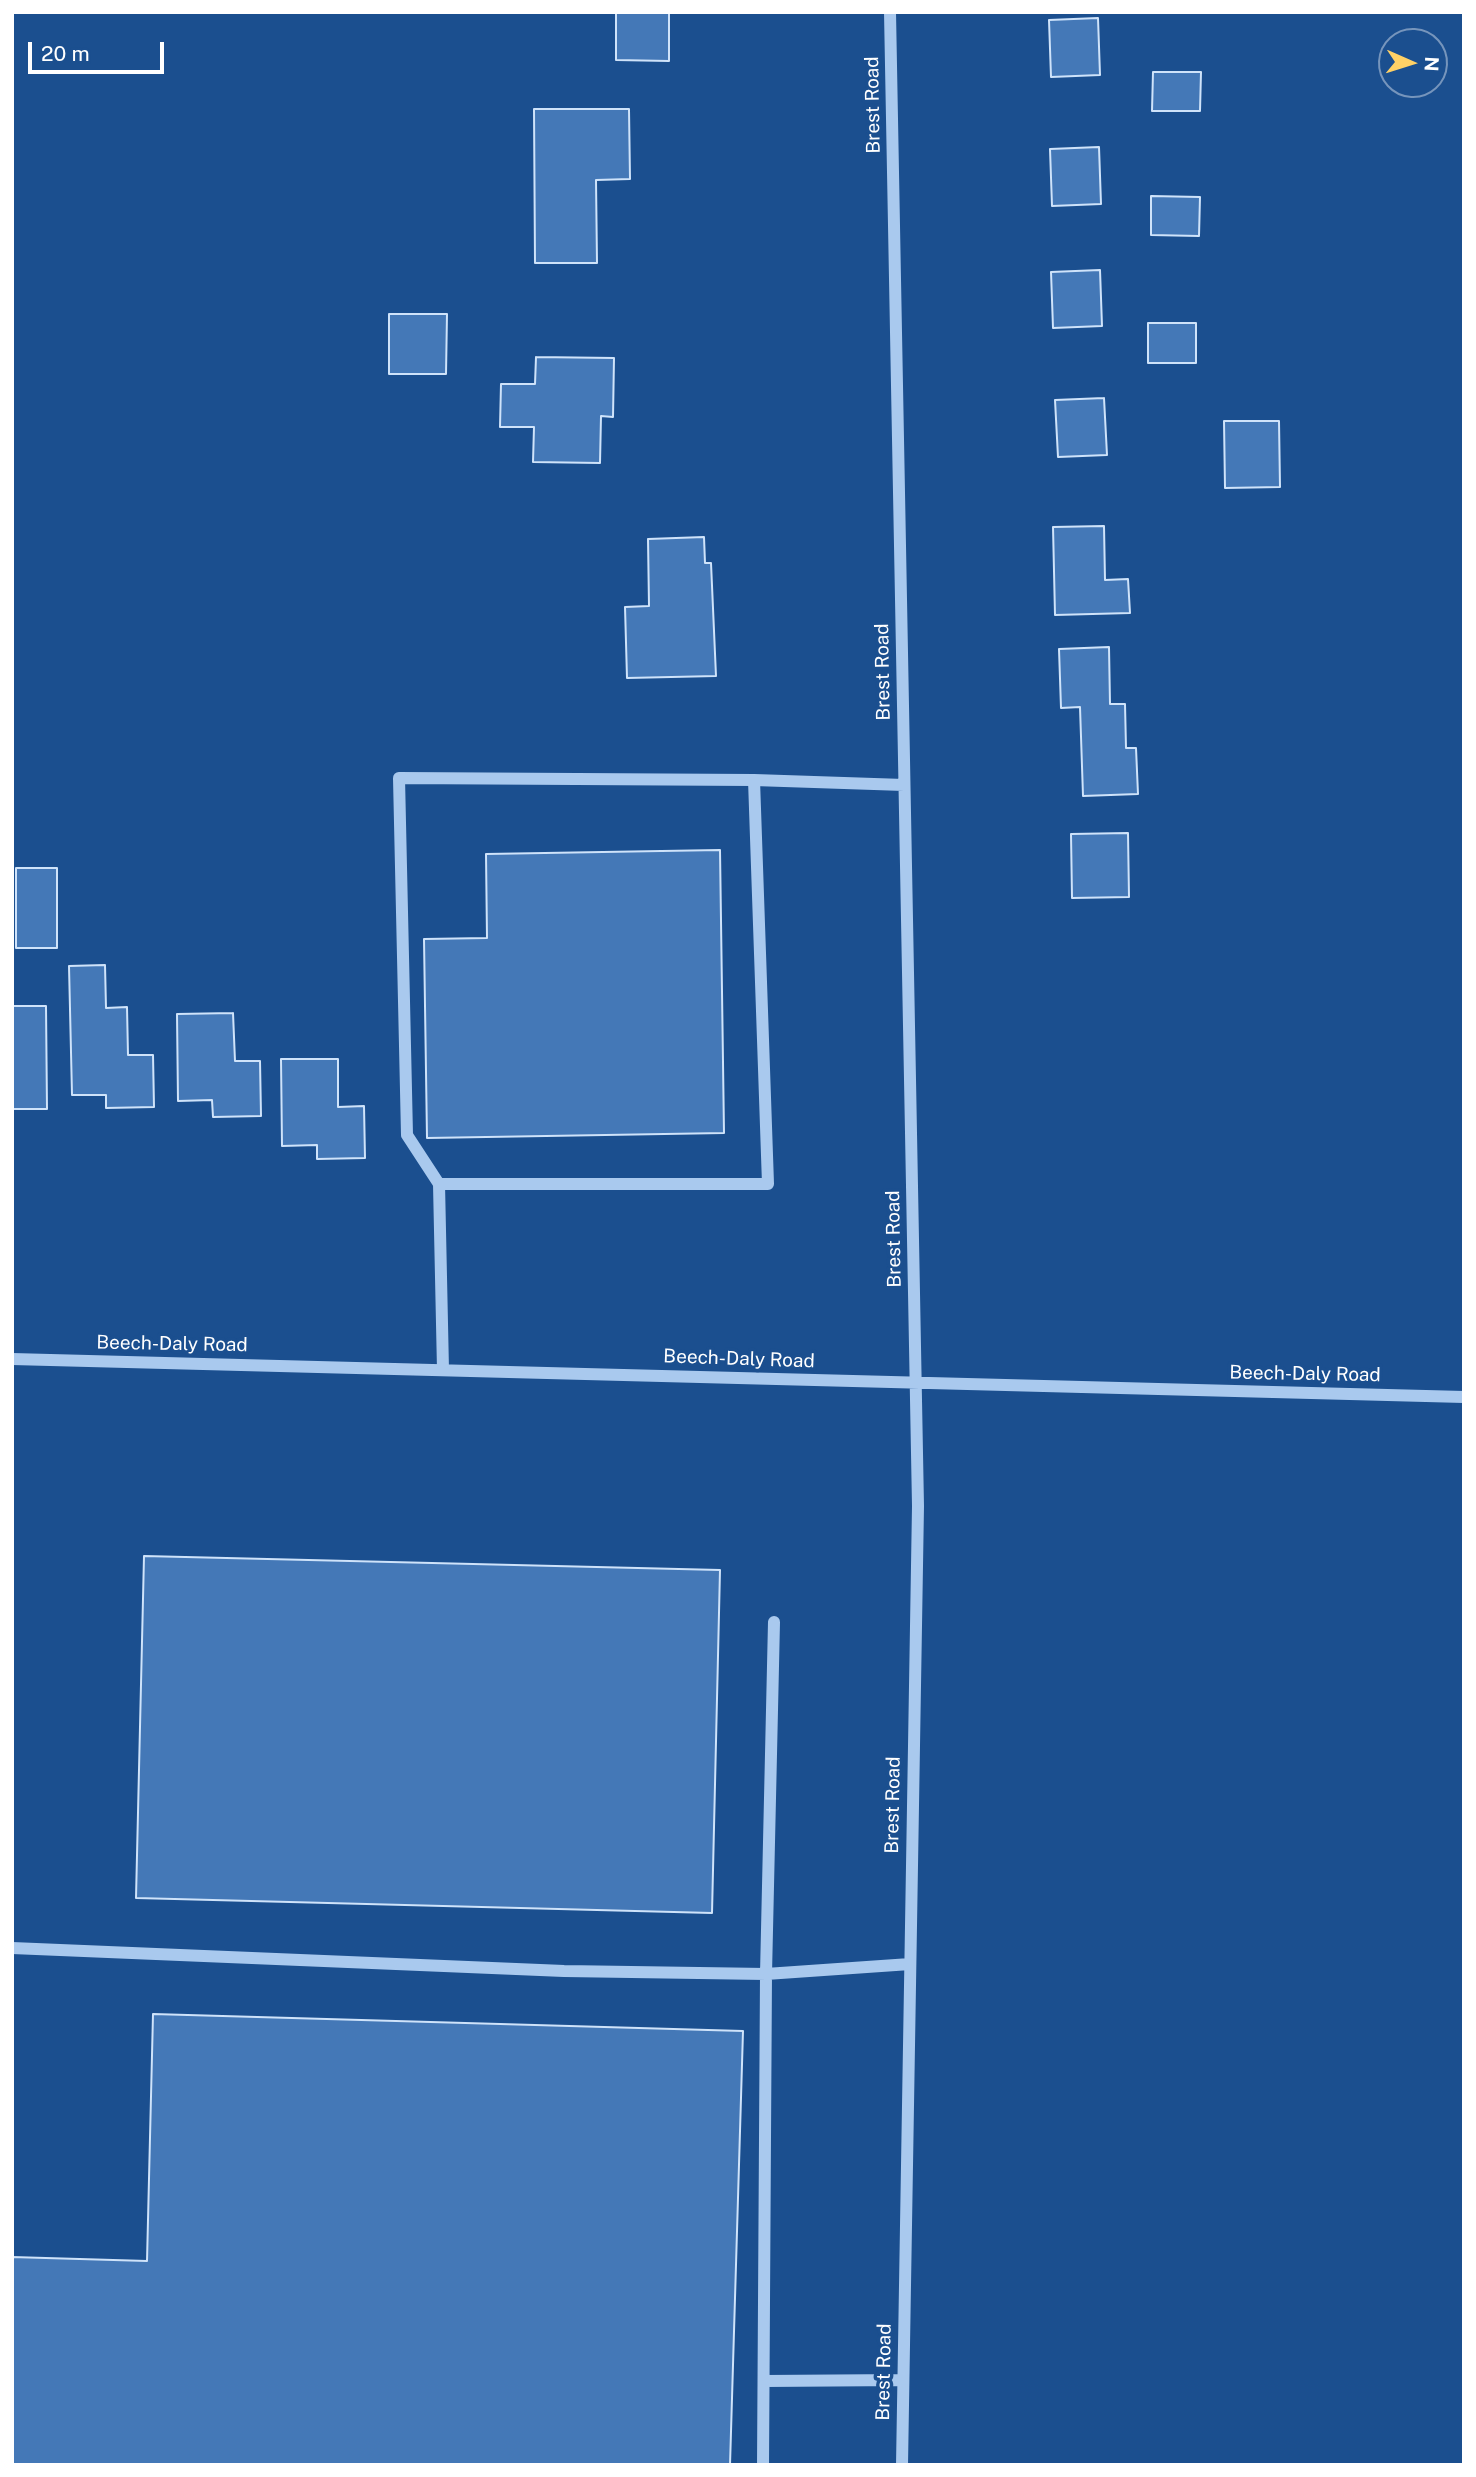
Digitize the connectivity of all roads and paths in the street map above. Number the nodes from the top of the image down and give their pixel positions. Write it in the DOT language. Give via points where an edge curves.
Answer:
graph roads {
  1 [pos="890,12"];
  2 [pos="754,780"];
  3 [pos="904,785"];
  4 [pos="439,1184"];
  5 [pos="12,1359"];
  6 [pos="443,1370"];
  7 [pos="916,1383"];
  8 [pos="1464,1397"];
  9 [pos="774,1622"];
  10 [pos="12,1948"];
  11 [pos="910,1965"];
  12 [pos="766,1974"];
  13 [pos="903,2380"];
  14 [pos="764,2381"];
  15 [pos="763,2465"];
  16 [pos="902,2465"];
  1 -- 3 [label="street, Brest Road"];
  2 -- 3 [label="street"];
  2 -- 4 [label="street" via="768,1184"];
  2 -- 4 [label="street" via="399,778 407,1135"];
  3 -- 7 [label="street, Brest Road"];
  4 -- 6 [label="street"];
  5 -- 6 [label="street, Beech-Daly Road"];
  6 -- 7 [label="street, Beech-Daly Road"];
  7 -- 8 [label="street, Beech-Daly Road"];
  7 -- 11 [label="street, Brest Road"];
  9 -- 12 [label="street"];
  10 -- 12 [label="street" via="564,1971"];
  11 -- 12 [label="street"];
  11 -- 13 [label="street, Brest Road"];
  12 -- 14 [label="street"];
  13 -- 14 [label="street"];
  13 -- 16 [label="street, Brest Road"];
  14 -- 15 [label="street"];
}
